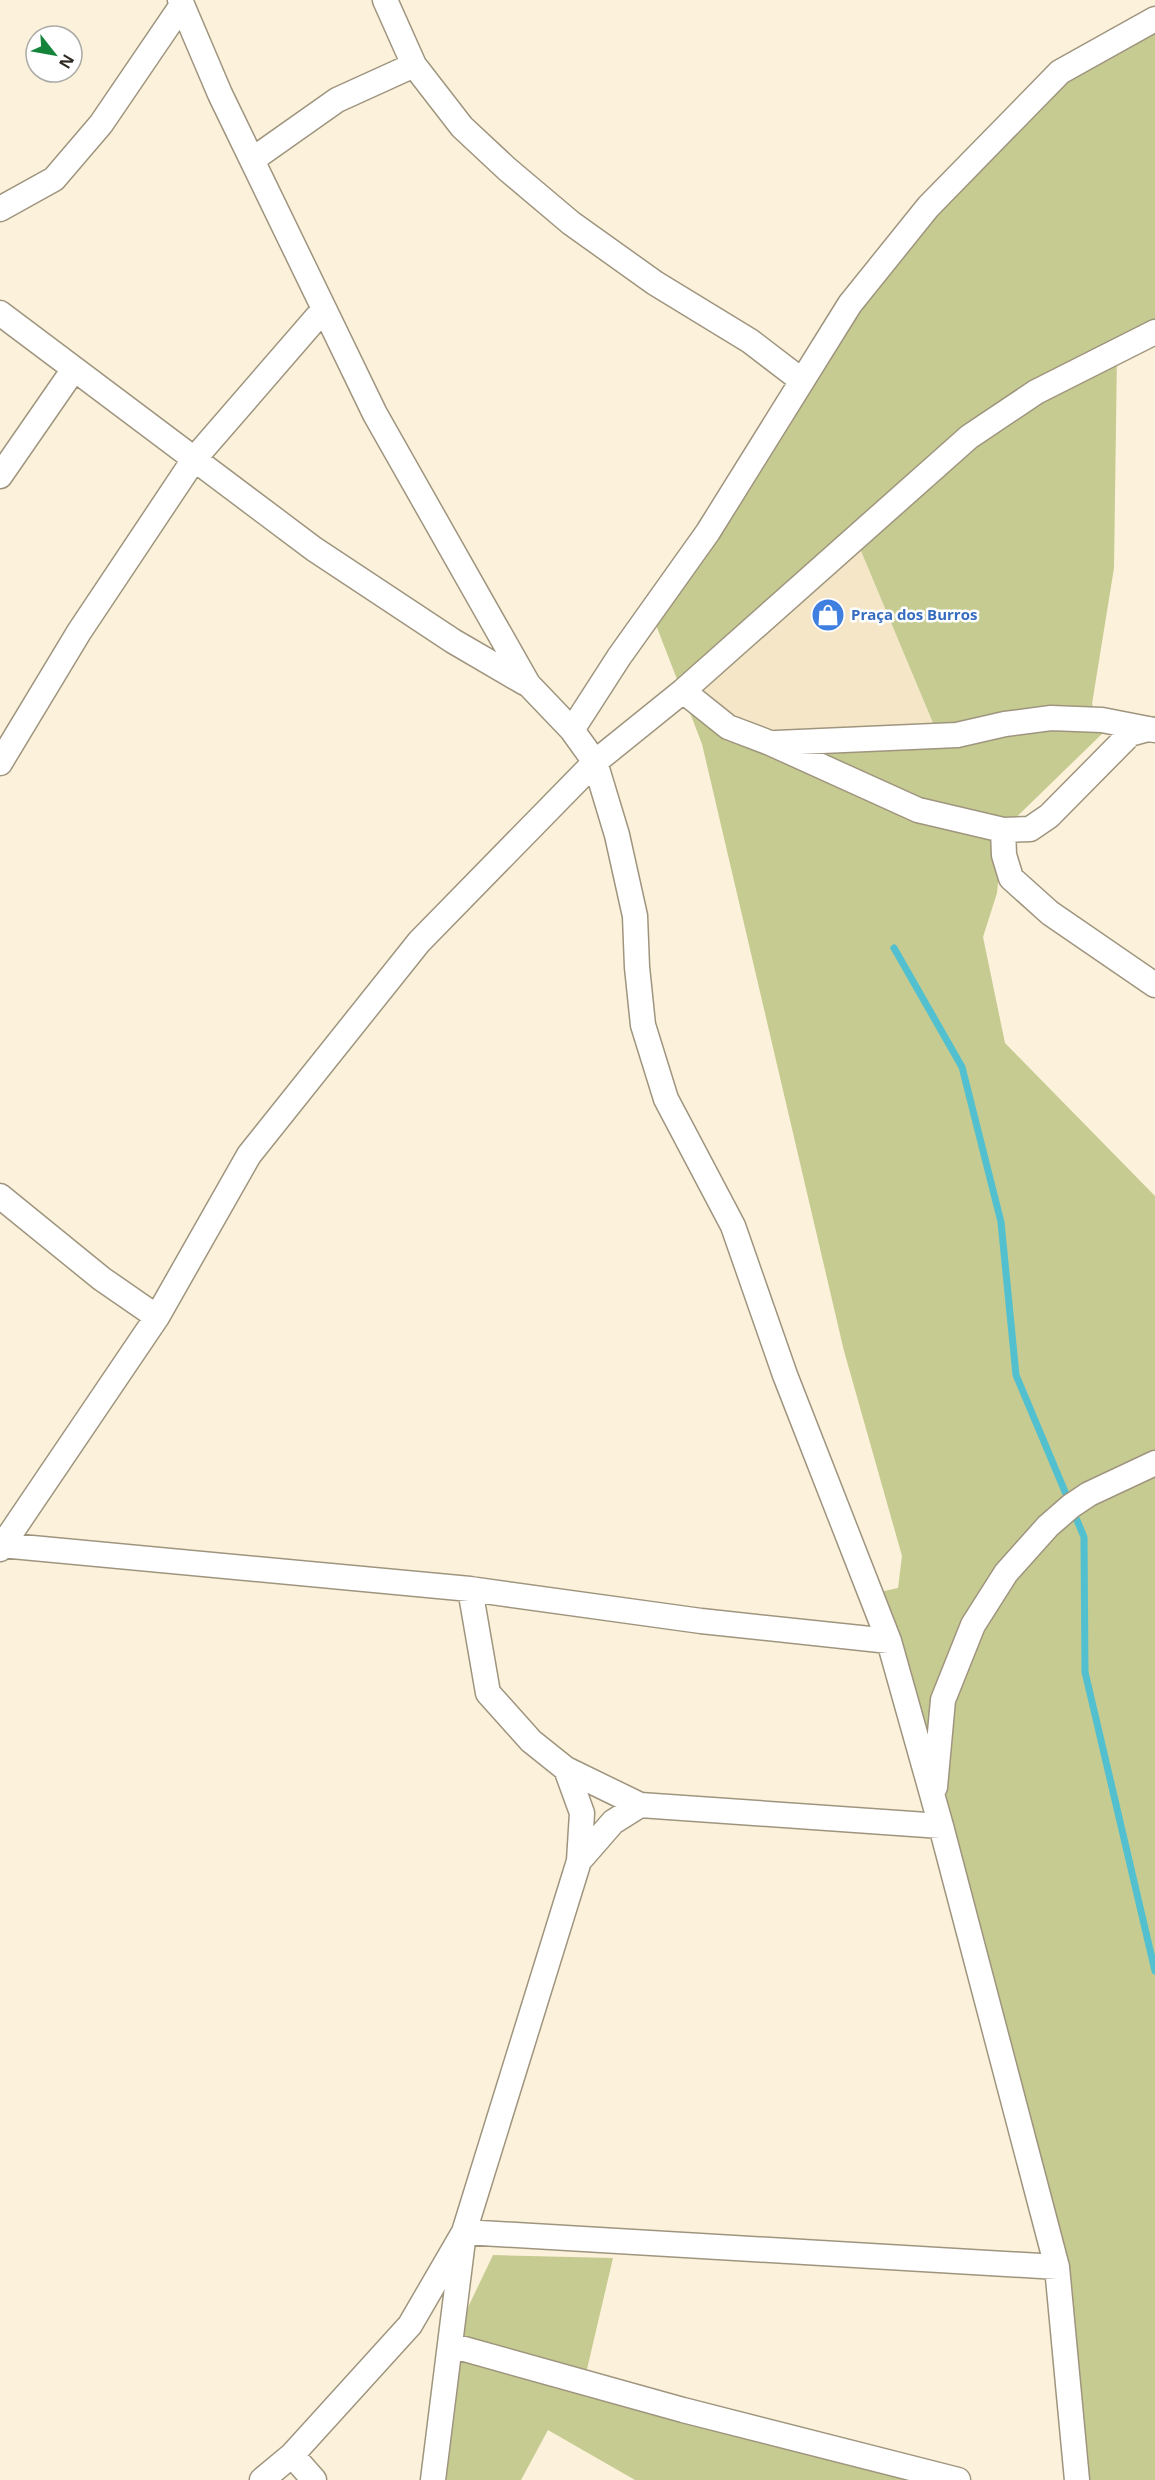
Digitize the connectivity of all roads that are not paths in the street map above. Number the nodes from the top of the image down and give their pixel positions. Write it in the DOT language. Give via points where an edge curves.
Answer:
graph roads {
  1 [pos="385,0"];
  2 [pos="181,2"];
  3 [pos="1155,19"];
  4 [pos="414,65"];
  5 [pos="252,160"];
  6 [pos="0,209"];
  7 [pos="324,309"];
  8 [pos="0,313"];
  9 [pos="1155,332"];
  10 [pos="74,369"];
  11 [pos="801,380"];
  12 [pos="195,459"];
  13 [pos="0,476"];
  14 [pos="528,684"];
  15 [pos="683,691"];
  16 [pos="572,730"];
  17 [pos="1152,730"];
  18 [pos="770,743"];
  19 [pos="595,762"];
  20 [pos="0,763"];
  21 [pos="1003,830"];
  22 [pos="1155,985"];
  23 [pos="0,1196"];
  24 [pos="157,1317"];
  25 [pos="1155,1463"];
  26 [pos="1,1546"];
  27 [pos="470,1589"];
  28 [pos="889,1641"];
  29 [pos="566,1769"];
  30 [pos="934,1802"];
  31 [pos="639,1805"];
  32 [pos="941,1826"];
  33 [pos="579,1861"];
  34 [pos="464,2232"];
  35 [pos="1057,2267"];
  36 [pos="450,2344"];
  37 [pos="292,2455"];
  38 [pos="262,2480"];
  39 [pos="314,2480"];
  40 [pos="433,2480"];
  41 [pos="958,2480"];
  42 [pos="1077,2480"];
  1 -- 4 [label="street"];
  2 -- 5 [label="street"];
  2 -- 6 [label="street" via="101,124 54,179"];
  3 -- 11 [label="street" via="1060,72 977,156 928,207 850,304"];
  4 -- 5 [label="street" via="337,100"];
  4 -- 11 [label="street" via="462,127 571,222 655,283 750,341"];
  5 -- 7 [label="street"];
  7 -- 12 [label="street"];
  7 -- 14 [label="street" via="375,414"];
  8 -- 10 [label="street"];
  9 -- 15 [label="street" via="1035,392 969,437"];
  10 -- 12 [label="street"];
  10 -- 13 [label="street"];
  11 -- 16 [label="street" via="708,532"];
  12 -- 14 [label="street" via="314,549 453,641"];
  12 -- 20 [label="street" via="79,632"];
  14 -- 16 [label="street"];
  15 -- 18 [label="street" via="728,727"];
  15 -- 19 [label="street"];
  16 -- 19 [label="street"];
  17 -- 18 [label="street" via="1102,720 1051,718 957,735"];
  17 -- 21 [label="street" via="1130,734 1049,816 1030,829"];
  18 -- 21 [label="street" via="918,810"];
  19 -- 24 [label="street" via="419,942 249,1155"];
  19 -- 28 [label="street" via="635,916 643,1025 666,1099 733,1226 785,1375"];
  21 -- 22 [label="street" via="1004,855 1011,878 1050,913"];
  23 -- 24 [label="street" via="102,1279"];
  24 -- 26 [label="street"];
  25 -- 30 [label="street" via="1071,1506 1006,1573 973,1625 944,1700"];
  26 -- 27 [label="street"];
  27 -- 28 [label="street"];
  27 -- 29 [label="street" via="488,1693 531,1741"];
  28 -- 30 [label="street"];
  29 -- 31 [label="street"];
  29 -- 33 [label="street" via="582,1813"];
  30 -- 32 [label="street"];
  31 -- 32 [label="street"];
  31 -- 33 [label="street" via="613,1822"];
  32 -- 35 [label="street"];
  33 -- 34 [label="street"];
  34 -- 35 [label="street"];
  34 -- 36 [label="street"];
  34 -- 37 [label="street" via="410,2325"];
  35 -- 42 [label="street"];
  36 -- 40 [label="street"];
  36 -- 41 [label="street" via="683,2410"];
  37 -- 38 [label="street"];
  37 -- 39 [label="street"];
}
